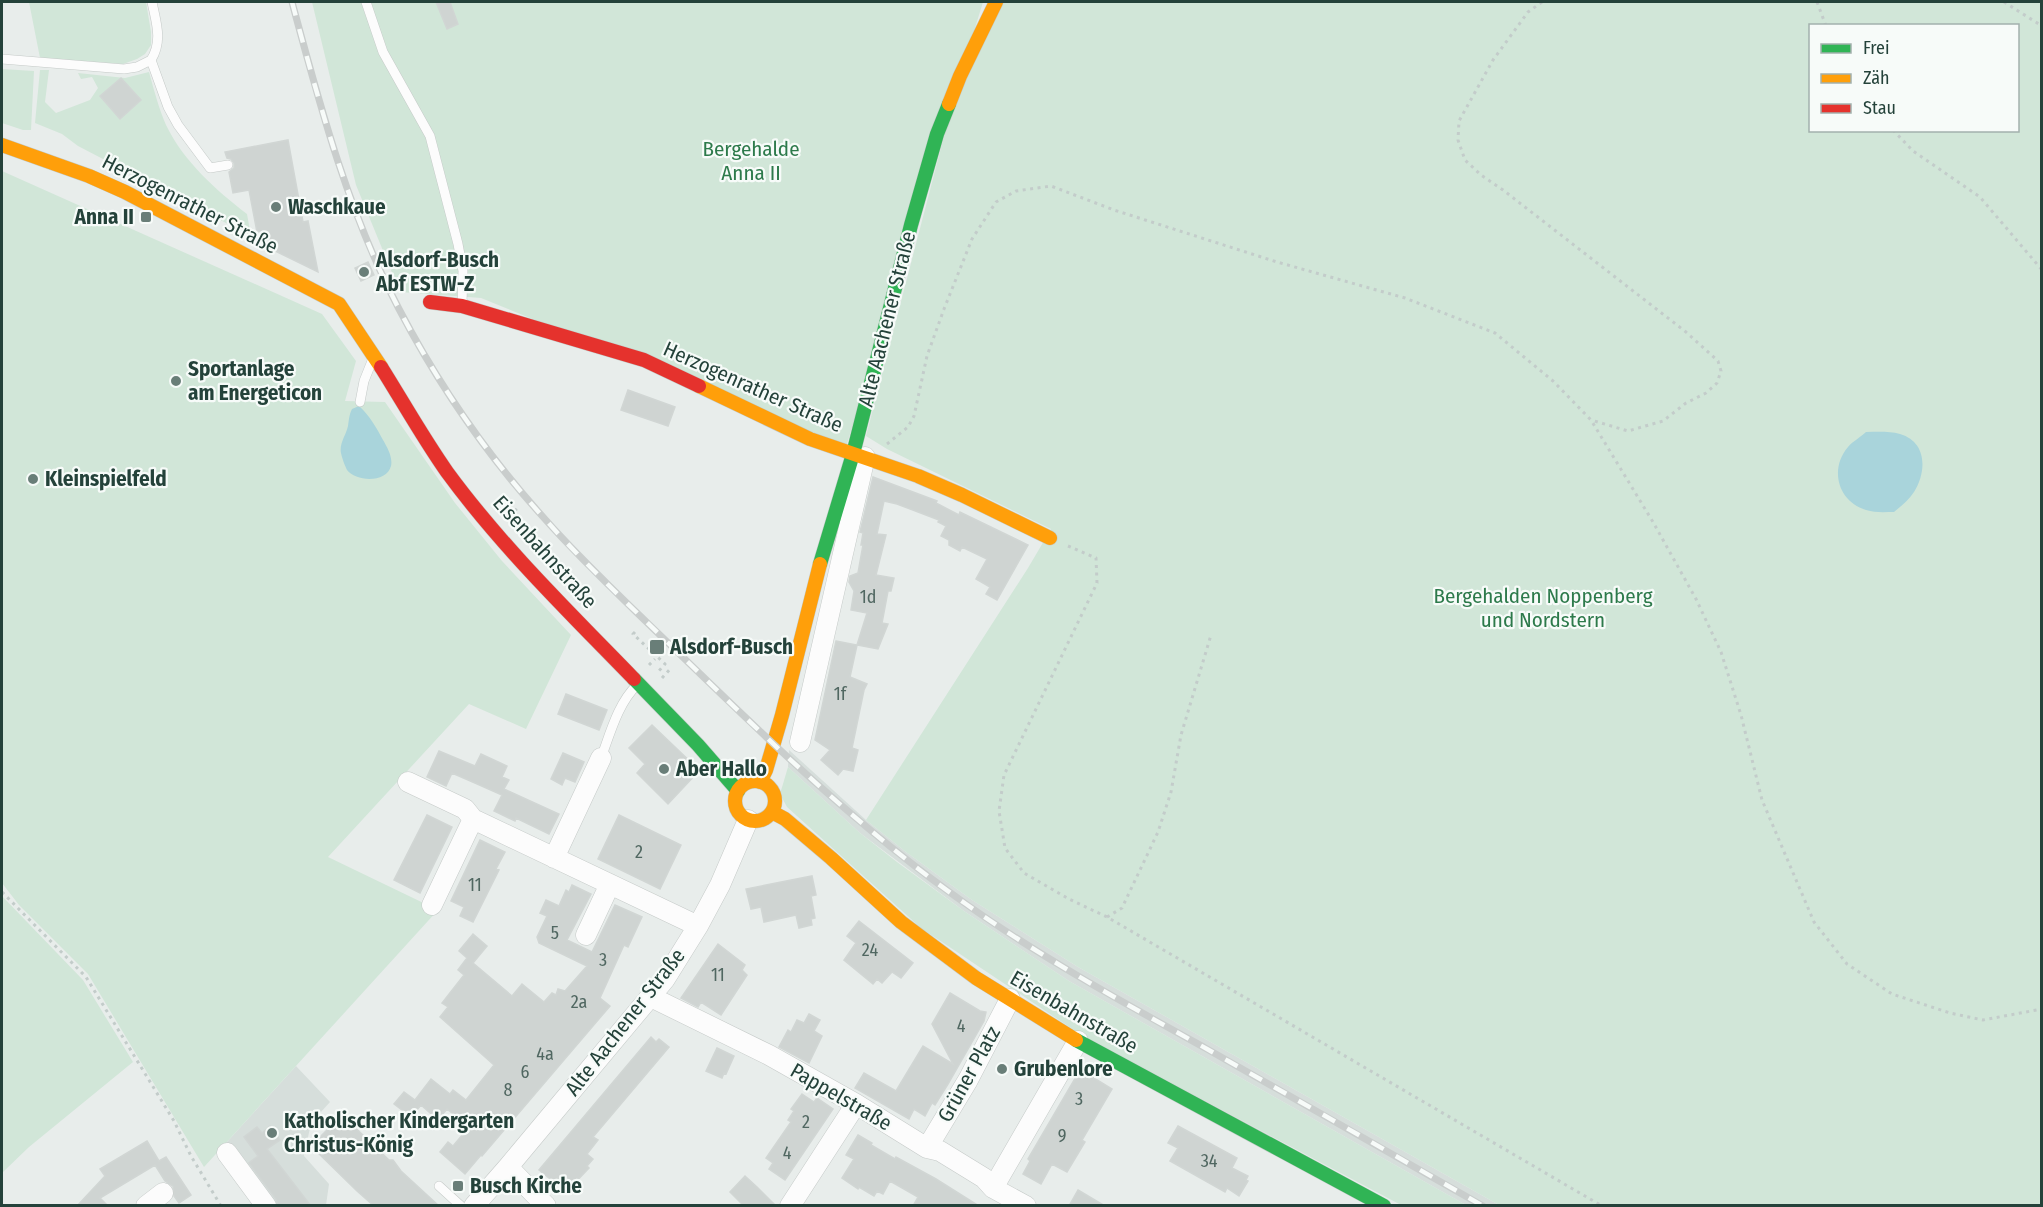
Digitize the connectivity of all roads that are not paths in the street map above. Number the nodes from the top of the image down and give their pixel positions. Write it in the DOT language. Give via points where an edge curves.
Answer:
graph roads {
  1 [pos="152,2"];
  2 [pos="366,2"];
  3 [pos="996,2"];
  4 [pos="2,59"];
  5 [pos="151,60"];
  6 [pos="2,145"];
  7 [pos="228,165"];
  8 [pos="430,302"];
  9 [pos="462,306"];
  10 [pos="351,319"];
  11 [pos="374,357"];
  12 [pos="360,402"];
  13 [pos="859,455"];
  14 [pos="1050,538"];
  15 [pos="639,683"];
  16 [pos="800,742"];
  17 [pos="601,758"];
  18 [pos="408,782"];
  19 [pos="760,782"];
  20 [pos="738,791"];
  21 [pos="772,812"];
  22 [pos="473,819"];
  23 [pos="748,820"];
  24 [pos="554,858"];
  25 [pos="610,884"];
  26 [pos="432,905"];
  27 [pos="698,926"];
  28 [pos="586,934"];
  29 [pos="651,997"];
  30 [pos="1010,999"];
  31 [pos="1078,1041"];
  32 [pos="856,1104"];
  33 [pos="927,1148"];
  34 [pos="227,1154"];
  35 [pos="508,1167"];
  36 [pos="439,1186"];
  37 [pos="993,1188"];
  38 [pos="163,1193"];
  39 [pos="1360,1201"];
  40 [pos="146,1206"];
  41 [pos="266,1206"];
  42 [pos="461,1206"];
  43 [pos="474,1206"];
  44 [pos="546,1206"];
  45 [pos="790,1206"];
  46 [pos="1026,1206"];
  47 [pos="1384,1206"];
  1 -- 5 [label="lane" via="159,36"];
  2 -- 9 [label="lane" via="382,52 430,136 458,244 463,271"];
  3 -- 13 [label="street, Alte Aachener Straße" via="960,76 938,134 911,225"];
  4 -- 5 [label="lane" via="124,69"];
  5 -- 7 [label="lane" via="168,107 183,133 210,168"];
  6 -- 10 [label="street, Herzogenrather Straße" via="125,192 339,304"];
  8 -- 9 [label="street, Herzogenrather Straße"];
  9 -- 13 [label="street, Herzogenrather Straße" via="644,360 810,439"];
  10 -- 11 [label="street, Eisenbahnstraße"];
  11 -- 12 [label="lane"];
  11 -- 15 [label="street, Eisenbahnstraße" via="447,471 492,528"];
  13 -- 14 [label="street, Herzogenrather Straße" via="962,495"];
  13 -- 16 [label="street, Alte Aachener Straße"];
  13 -- 19 [label="street, Alte Aachener Straße" via="825,546"];
  15 -- 17 [label="lane" via="616,718"];
  15 -- 20 [label="street, Eisenbahnstraße"];
  17 -- 24 [label="street"];
  18 -- 22 [label="street" via="465,809"];
  19 -- 20 [label="street" via="747,783"];
  19 -- 21 [label="street" via="773,794"];
  20 -- 23 [label="street" via="736,807"];
  21 -- 23 [label="street" via="761,820"];
  21 -- 30 [label="street, Eisenbahnstraße" via="831,858 901,922"];
  22 -- 24 [label="street"];
  22 -- 26 [label="street"];
  23 -- 27 [label="street, Alte Aachener Straße"];
  24 -- 25 [label="street"];
  25 -- 27 [label="street"];
  25 -- 28 [label="street"];
  27 -- 29 [label="street, Alte Aachener Straße"];
  29 -- 32 [label="street, Pappelstraße" via="769,1055"];
  29 -- 35 [label="street, Alte Aachener Straße"];
  30 -- 31 [label="street, Eisenbahnstraße"];
  30 -- 33 [label="street, Grüner Platz"];
  31 -- 37 [label="street"];
  31 -- 39 [label="street, Eisenbahnstraße"];
  32 -- 33 [label="street, Pappelstraße"];
  32 -- 45 [label="street"];
  33 -- 37 [label="street, Pappelstraße" via="984,1178"];
  34 -- 41 [label="street"];
  35 -- 43 [label="street, Alte Aachener Straße"];
  35 -- 44 [label="street"];
  36 -- 42 [label="lane"];
  37 -- 46 [label="street, Pappelstraße"];
  38 -- 40 [label="street"];
  39 -- 47 [label="street, Eisenbahnstraße"];
}
